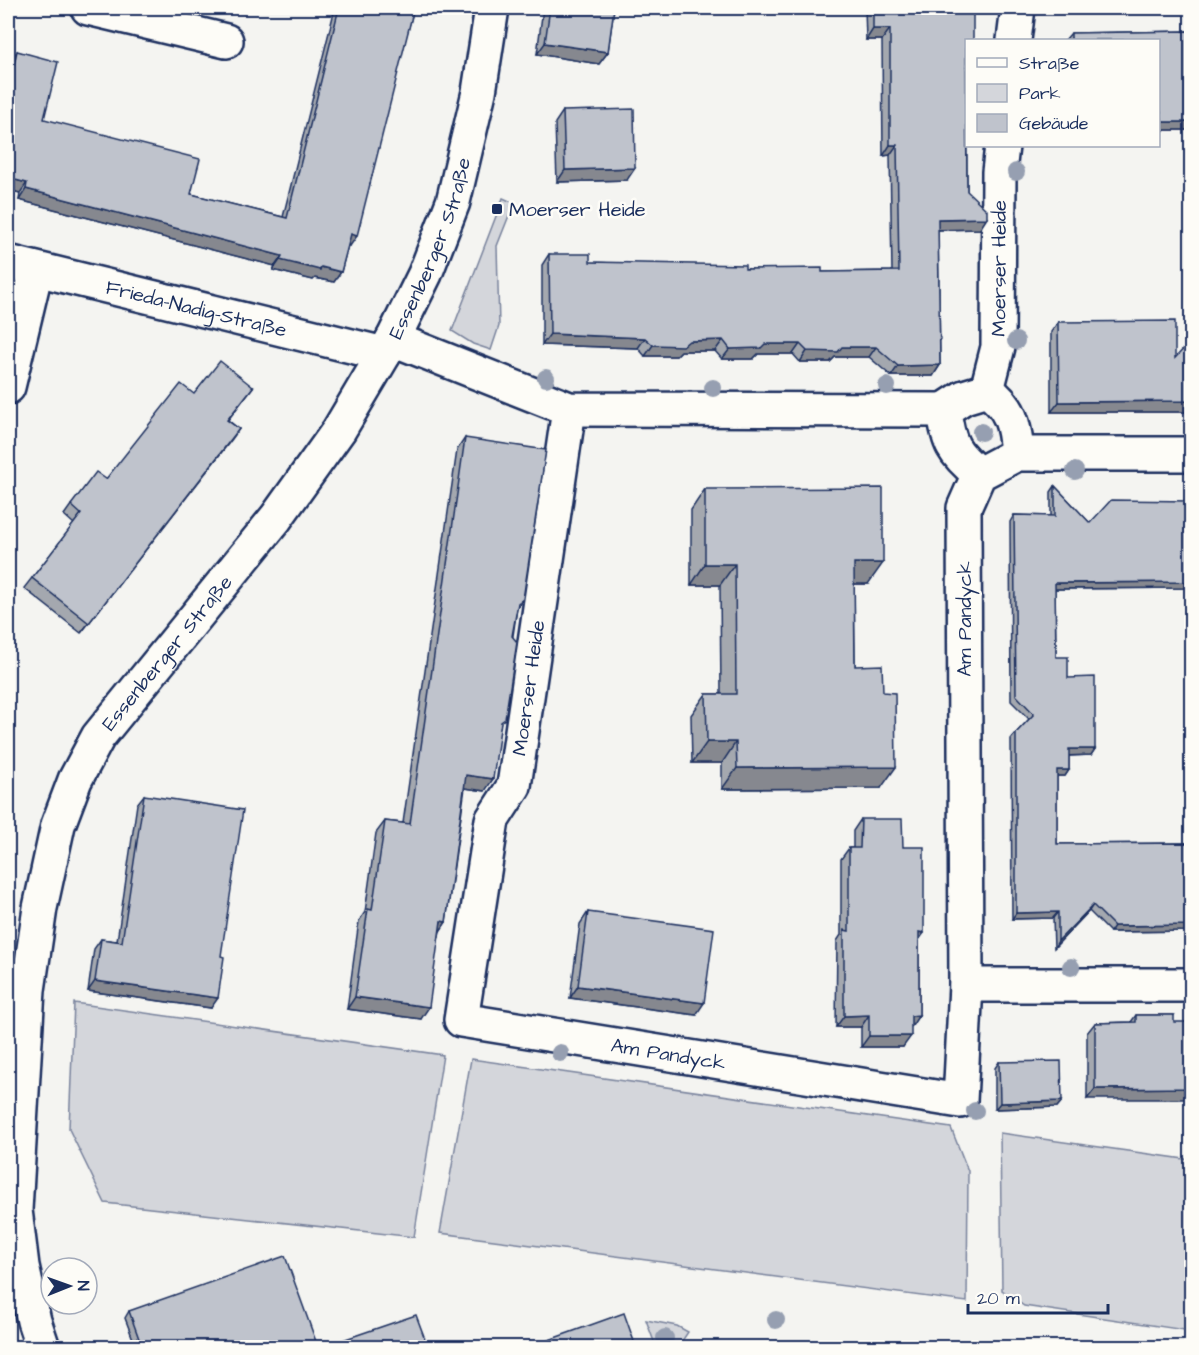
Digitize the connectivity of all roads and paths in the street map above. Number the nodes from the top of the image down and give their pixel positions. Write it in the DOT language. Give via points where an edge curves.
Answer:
graph roads {
  1 [pos="88,8"];
  2 [pos="492,8"];
  3 [pos="1018,8"];
  4 [pos="1014,39"];
  5 [pos="226,40"];
  6 [pos="1002,147"];
  7 [pos="22,266"];
  8 [pos="388,346"];
  9 [pos="8,387"];
  10 [pos="987,390"];
  11 [pos="569,409"];
  12 [pos="944,410"];
  13 [pos="1017,454"];
  14 [pos="1191,454"];
  15 [pos="979,474"];
  16 [pos="492,820"];
  17 [pos="966,985"];
  18 [pos="1191,985"];
  19 [pos="11,1210"];
  20 [pos="43,1347"];
  1 -- 5 [label="street"];
  2 -- 8 [label="street, Essenberger Straße" via="479,92 453,202 425,273"];
  3 -- 4 [label="street"];
  6 -- 10 [label="street, Moerser Heide" via="998,347"];
  7 -- 8 [label="street, Frieda-Nadig-Straße"];
  7 -- 9 [label="street"];
  8 -- 11 [label="street"];
  8 -- 19 [label="street, Essenberger Straße" via="339,430 276,518 98,737 75,780 58,825 40,908 28,990"];
  10 -- 12 [label="street" via="963,397"];
  10 -- 13 [label="street" via="1002,401 1015,429"];
  11 -- 12 [label="street"];
  11 -- 16 [label="street, Moerser Heide" via="514,786"];
  12 -- 15 [label="street" via="947,433 957,456"];
  13 -- 14 [label="street"];
  13 -- 15 [label="street"];
  15 -- 17 [label="street, Am Pandyck" via="964,508"];
  16 -- 17 [label="street, Am Pandyck" via="461,1020 960,1101"];
  17 -- 18 [label="street"];
  19 -- 20 [label="street, Essenberger Straße"];
}
